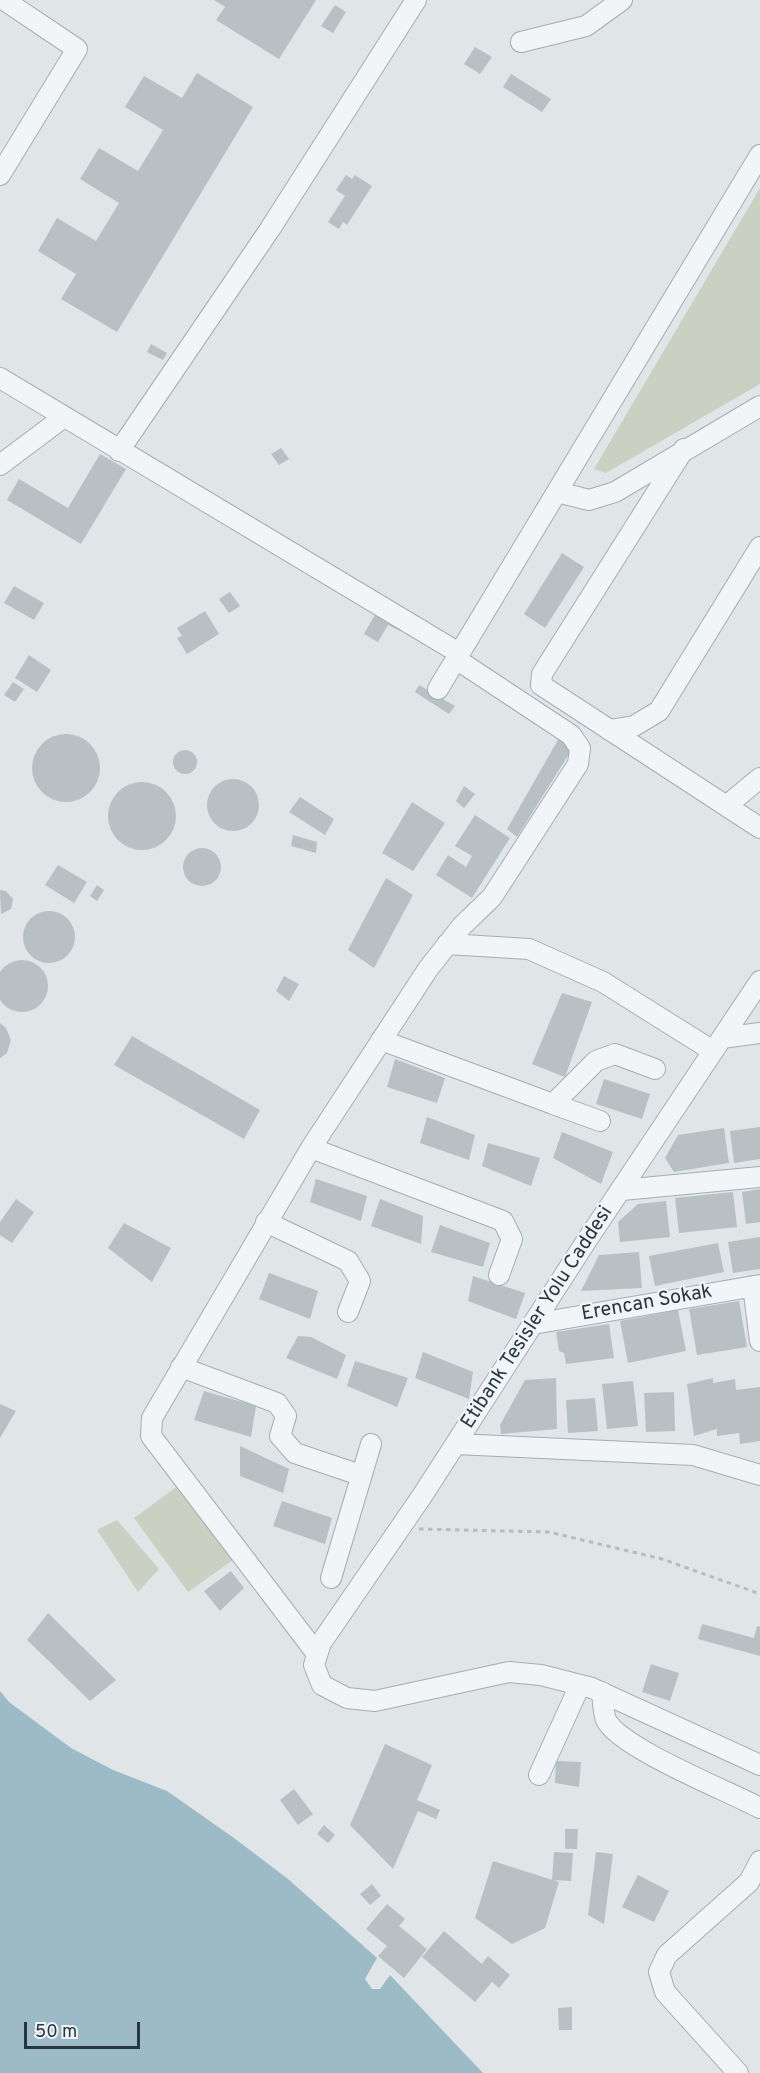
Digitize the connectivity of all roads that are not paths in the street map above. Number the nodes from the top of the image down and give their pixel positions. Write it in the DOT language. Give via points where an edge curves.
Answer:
graph roads {
  1 [pos="4,0"];
  2 [pos="416,0"];
  3 [pos="622,0"];
  4 [pos="521,42"];
  5 [pos="760,155"];
  6 [pos="0,175"];
  7 [pos="0,378"];
  8 [pos="760,406"];
  9 [pos="64,417"];
  10 [pos="684,449"];
  11 [pos="119,451"];
  12 [pos="0,465"];
  13 [pos="557,492"];
  14 [pos="760,547"];
  15 [pos="458,656"];
  16 [pos="438,689"];
  17 [pos="609,730"];
  18 [pos="760,778"];
  19 [pos="726,806"];
  20 [pos="760,828"];
  21 [pos="447,944"];
  22 [pos="760,981"];
  23 [pos="760,1033"];
  24 [pos="381,1040"];
  25 [pos="718,1045"];
  26 [pos="655,1070"];
  27 [pos="553,1104"];
  28 [pos="600,1121"];
  29 [pos="311,1148"];
  30 [pos="760,1177"];
  31 [pos="622,1190"];
  32 [pos="266,1222"];
  33 [pos="499,1275"];
  34 [pos="756,1285"];
  35 [pos="348,1312"];
  36 [pos="533,1324"];
  37 [pos="760,1341"];
  38 [pos="181,1367"];
  39 [pos="371,1444"];
  40 [pos="456,1444"];
  41 [pos="360,1475"];
  42 [pos="760,1475"];
  43 [pos="331,1578"];
  44 [pos="317,1654"];
  45 [pos="580,1685"];
  46 [pos="602,1692"];
  47 [pos="760,1765"];
  48 [pos="539,1775"];
  49 [pos="760,1808"];
  50 [pos="760,1861"];
  51 [pos="755,1886"];
  52 [pos="738,2073"];
  1 -- 6 [label="street" via="77,49"];
  2 -- 11 [label="street" via="270,229"];
  3 -- 4 [label="street" via="586,26"];
  5 -- 13 [label="street"];
  7 -- 9 [label="street"];
  8 -- 10 [label="street"];
  9 -- 11 [label="street"];
  9 -- 12 [label="street"];
  10 -- 13 [label="street" via="615,492 589,500"];
  10 -- 17 [label="street" via="542,674 541,685"];
  11 -- 15 [label="street"];
  13 -- 15 [label="street"];
  14 -- 17 [label="street" via="659,711 634,726"];
  15 -- 16 [label="street"];
  15 -- 21 [label="street" via="571,735 580,748 578,764 514,866 492,897"];
  17 -- 19 [label="street"];
  18 -- 19 [label="street"];
  19 -- 20 [label="street"];
  21 -- 24 [label="street"];
  21 -- 25 [label="street" via="529,949 603,982"];
  22 -- 25 [label="street, Etibank Tesisler Yolu Caddesi"];
  23 -- 25 [label="street"];
  24 -- 27 [label="street"];
  24 -- 29 [label="street"];
  25 -- 31 [label="street, Etibank Tesisler Yolu Caddesi"];
  26 -- 27 [label="street" via="615,1054 596,1061"];
  27 -- 28 [label="street"];
  29 -- 32 [label="street"];
  29 -- 33 [label="street" via="503,1221 512,1239"];
  30 -- 31 [label="street"];
  31 -- 36 [label="street, Etibank Tesisler Yolu Caddesi"];
  32 -- 35 [label="street" via="348,1261 360,1281"];
  32 -- 38 [label="street"];
  34 -- 36 [label="street, Erencan Sokak"];
  34 -- 37 [label="street"];
  36 -- 40 [label="street, Etibank Tesisler Yolu Caddesi"];
  38 -- 41 [label="street" via="277,1403 286,1416 280,1436 295,1453"];
  38 -- 44 [label="street" via="152,1418 151,1436"];
  39 -- 41 [label="street"];
  40 -- 42 [label="street" via="693,1455"];
  40 -- 44 [label="street, Etibank Tesisler Yolu Caddesi"];
  41 -- 43 [label="street"];
  44 -- 45 [label="street" via="314,1665 322,1685 347,1698 375,1701 509,1672"];
  45 -- 46 [label="street"];
  45 -- 48 [label="street"];
  46 -- 47 [label="street"];
  46 -- 49 [label="street" via="606,1719 615,1732"];
  50 -- 51 [label="street"];
  51 -- 52 [label="street" via="667,1955 659,1972 665,1992"];
}
